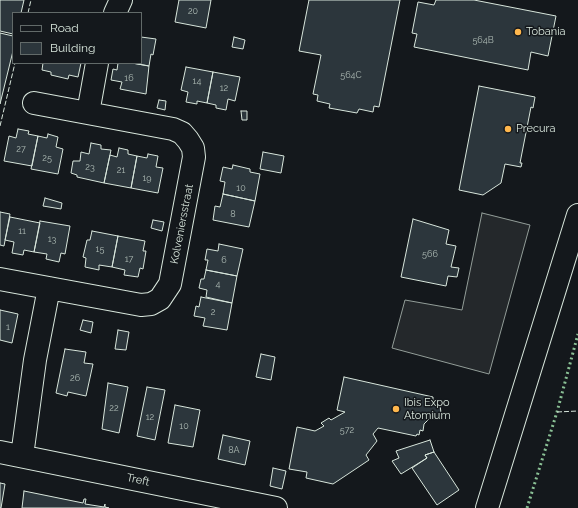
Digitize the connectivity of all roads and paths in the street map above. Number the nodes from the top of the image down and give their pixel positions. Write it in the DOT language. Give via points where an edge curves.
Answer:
graph roads {
  1 [pos="121,0"];
  2 [pos="115,12"];
  3 [pos="97,64"];
  4 [pos="34,102"];
  5 [pos="88,113"];
  6 [pos="578,215"];
  7 [pos="0,279"];
  8 [pos="49,288"];
  9 [pos="0,452"];
  10 [pos="22,456"];
  11 [pos="276,508"];
  12 [pos="487,508"];
  1 -- 2 [label="street"];
  3 -- 5 [label="street"];
  4 -- 5 [label="street, Kolveniersstraat"];
  5 -- 8 [label="street, Kolveniersstraat" via="173,129 182,133 193,148 194,157 170,284 160,299 151,304 140,305"];
  6 -- 12 [label="street"];
  7 -- 8 [label="street, Kolveniersstraat"];
  8 -- 10 [label="street" via="35,360"];
  9 -- 10 [label="street, Treft"];
  10 -- 11 [label="street, Treft"];
}
